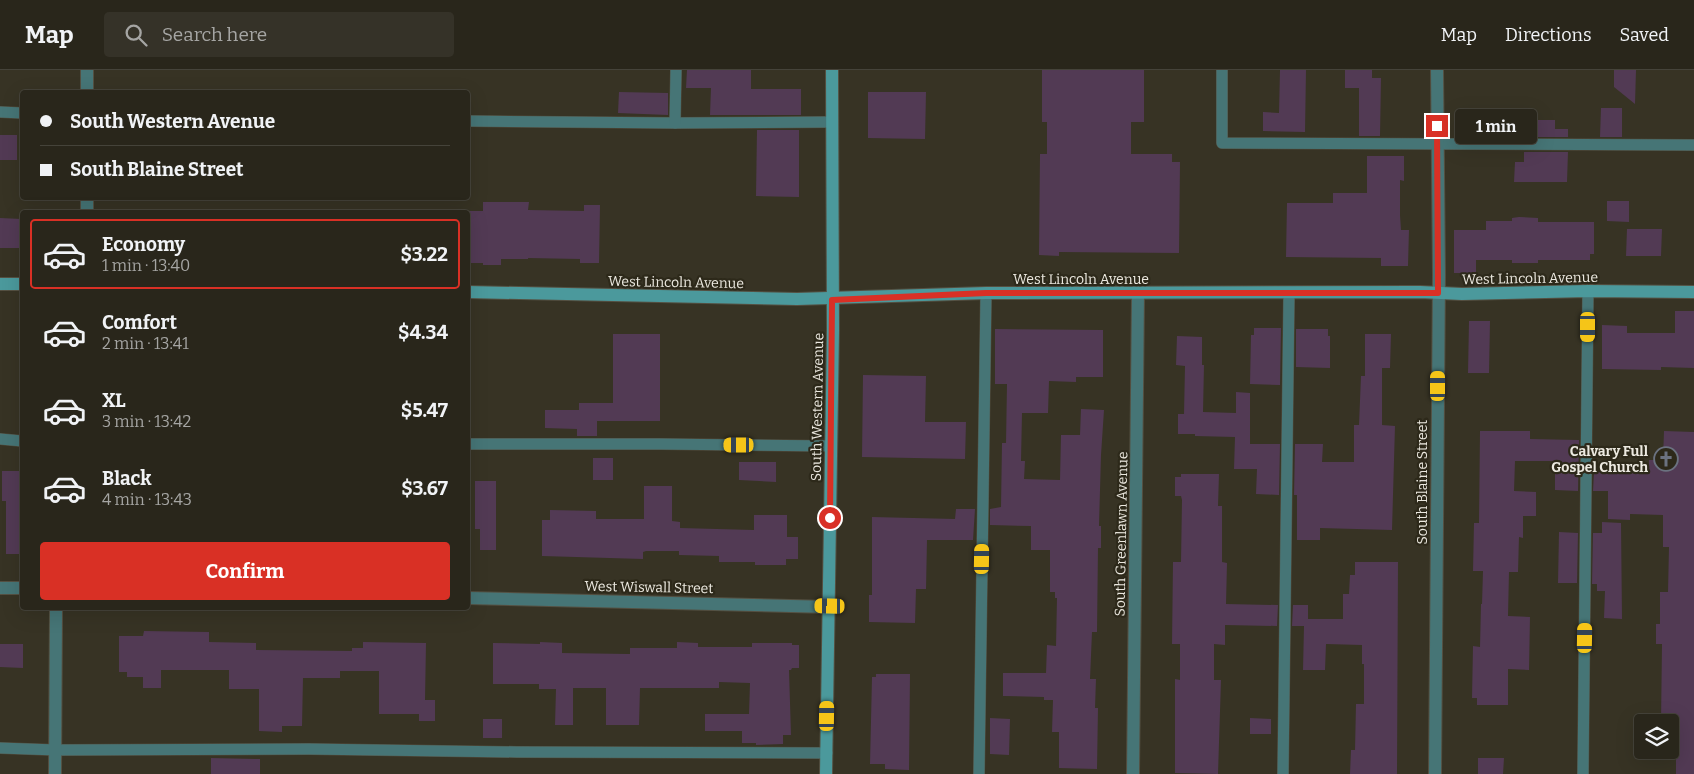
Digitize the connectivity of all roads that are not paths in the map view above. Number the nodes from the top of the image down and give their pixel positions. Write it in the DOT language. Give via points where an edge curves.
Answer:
graph roads {
  1 [pos="87,70"];
  2 [pos="676,70"];
  3 [pos="832,70"];
  4 [pos="1222,70"];
  5 [pos="1437,70"];
  6 [pos="87,90"];
  7 [pos="0,112"];
  8 [pos="20,113"];
  9 [pos="470,121"];
  10 [pos="832,122"];
  11 [pos="675,123"];
  12 [pos="1437,144"];
  13 [pos="1694,145"];
  14 [pos="0,284"];
  15 [pos="20,284"];
  16 [pos="1588,291"];
  17 [pos="470,292"];
  18 [pos="1694,292"];
  19 [pos="986,293"];
  20 [pos="1438,293"];
  21 [pos="1138,294"];
  22 [pos="1289,294"];
  23 [pos="832,300"];
  24 [pos="0,439"];
  25 [pos="20,441"];
  26 [pos="470,444"];
  27 [pos="831,446"];
  28 [pos="0,588"];
  29 [pos="20,588"];
  30 [pos="470,598"];
  31 [pos="830,606"];
  32 [pos="56,610"];
  33 [pos="0,748"];
  34 [pos="56,750"];
  35 [pos="827,753"];
  36 [pos="56,774"];
  37 [pos="826,774"];
  38 [pos="979,774"];
  39 [pos="1133,774"];
  40 [pos="1283,774"];
  41 [pos="1435,774"];
  42 [pos="1583,774"];
  1 -- 6 [label="street"];
  2 -- 11 [label="lane"];
  3 -- 10 [label="main road, South Western Avenue"];
  4 -- 12 [label="lane" via="1222,143"];
  5 -- 12 [label="street, South Blaine Street"];
  7 -- 8 [label="lane"];
  9 -- 11 [label="lane"];
  10 -- 11 [label="lane"];
  10 -- 23 [label="main road, South Western Avenue"];
  12 -- 13 [label="lane"];
  12 -- 20 [label="street, South Blaine Street"];
  14 -- 15 [label="main road"];
  16 -- 18 [label="main road, West Lincoln Avenue"];
  16 -- 20 [label="main road, West Lincoln Avenue"];
  16 -- 42 [label="lane"];
  17 -- 23 [label="main road, West Lincoln Avenue"];
  19 -- 21 [label="main road, West Lincoln Avenue"];
  19 -- 23 [label="main road, West Lincoln Avenue"];
  19 -- 38 [label="lane"];
  20 -- 22 [label="main road, West Lincoln Avenue"];
  20 -- 41 [label="street, South Blaine Street"];
  21 -- 22 [label="main road, West Lincoln Avenue"];
  21 -- 39 [label="street, South Greenlawn Avenue"];
  22 -- 40 [label="lane"];
  23 -- 27 [label="main road, South Western Avenue"];
  24 -- 25 [label="lane"];
  26 -- 27 [label="lane"];
  27 -- 31 [label="main road, South Western Avenue"];
  28 -- 29 [label="street"];
  30 -- 31 [label="street, West Wiswall Street"];
  31 -- 35 [label="main road, South Western Avenue"];
  32 -- 34 [label="street"];
  33 -- 34 [label="lane"];
  34 -- 35 [label="lane"];
  34 -- 36 [label="street"];
  35 -- 37 [label="main road, South Western Avenue"];
}
